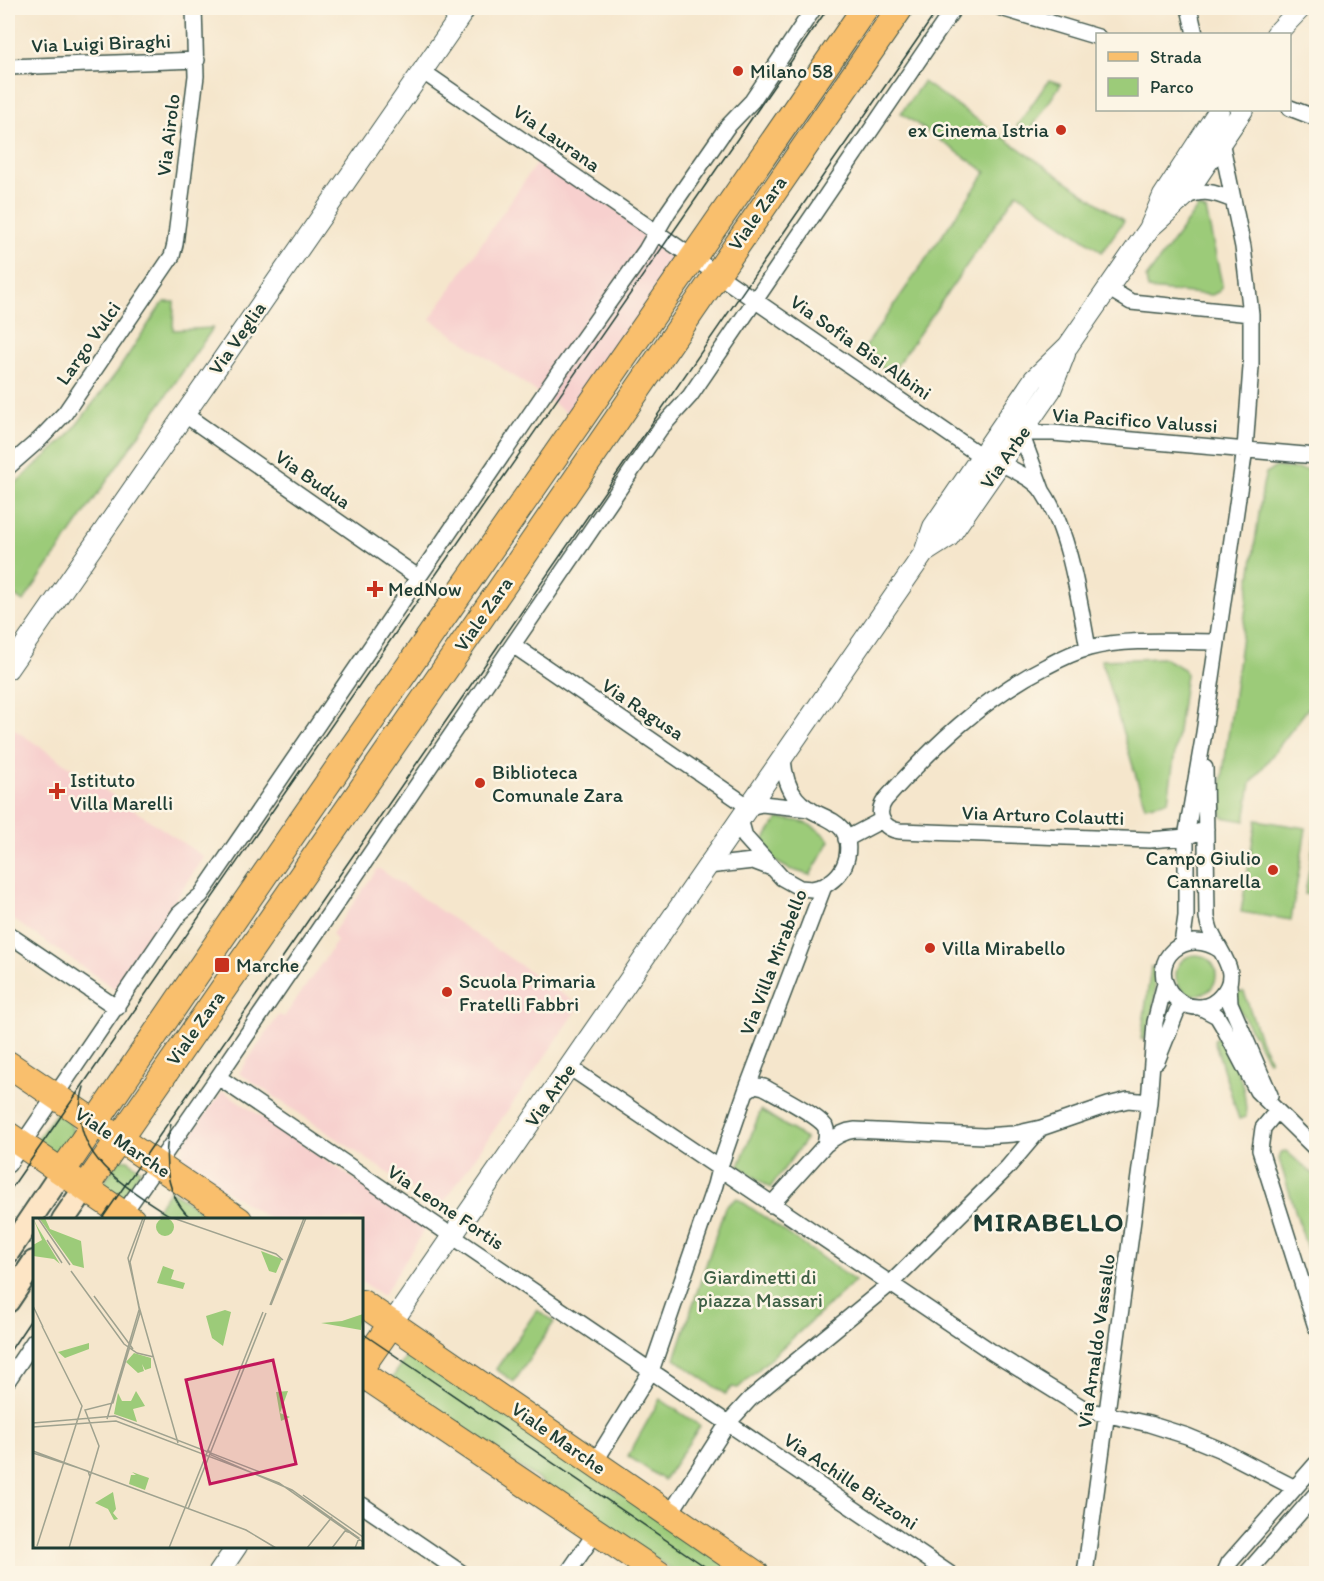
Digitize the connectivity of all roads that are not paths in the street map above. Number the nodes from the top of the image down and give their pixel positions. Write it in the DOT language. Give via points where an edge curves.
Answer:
graph roads {
  1 [pos="194,8"];
  2 [pos="466,8"];
  3 [pos="814,8"];
  4 [pos="865,8"];
  5 [pos="900,8"];
  6 [pos="954,8"];
  7 [pos="1001,8"];
  8 [pos="1189,8"];
  9 [pos="1303,8"];
  10 [pos="1195,33"];
  11 [pos="1277,33"];
  12 [pos="1291,33"];
  13 [pos="1096,36"];
  14 [pos="197,60"];
  15 [pos="8,67"];
  16 [pos="422,70"];
  17 [pos="1291,108"];
  18 [pos="1242,111"];
  19 [pos="1216,112"];
  20 [pos="1317,118"];
  21 [pos="1221,142"];
  22 [pos="1184,196"];
  23 [pos="1233,200"];
  24 [pos="1149,229"];
  25 [pos="662,236"];
  26 [pos="694,258"];
  27 [pos="166,266"];
  28 [pos="716,273"];
  29 [pos="1108,288"];
  30 [pos="755,300"];
  31 [pos="1251,314"];
  32 [pos="1068,346"];
  33 [pos="184,414"];
  34 [pos="1021,433"];
  35 [pos="1245,449"];
  36 [pos="981,456"];
  37 [pos="1317,456"];
  38 [pos="1001,463"];
  39 [pos="8,467"];
  40 [pos="1042,490"];
  41 [pos="924,553"];
  42 [pos="419,578"];
  43 [pos="1217,642"];
  44 [pos="513,645"];
  45 [pos="1088,648"];
  46 [pos="8,669"];
  47 [pos="1204,733"];
  48 [pos="783,759"];
  49 [pos="810,809"];
  50 [pos="744,813"];
  51 [pos="882,820"];
  52 [pos="1206,830"];
  53 [pos="1186,837"];
  54 [pos="846,838"];
  55 [pos="708,866"];
  56 [pos="772,868"];
  57 [pos="824,886"];
  58 [pos="8,934"];
  59 [pos="1182,944"];
  60 [pos="1220,950"];
  61 [pos="1165,982"];
  62 [pos="1229,984"];
  63 [pos="1183,1004"];
  64 [pos="1200,1007"];
  65 [pos="117,1008"];
  66 [pos="8,1064"];
  67 [pos="569,1067"];
  68 [pos="218,1077"];
  69 [pos="1151,1078"];
  70 [pos="746,1091"];
  71 [pos="55,1096"];
  72 [pos="1149,1102"];
  73 [pos="1277,1112"];
  74 [pos="95,1123"];
  75 [pos="1041,1128"];
  76 [pos="119,1139"];
  77 [pos="825,1145"];
  78 [pos="12,1148"];
  79 [pos="1317,1149"];
  80 [pos="156,1164"];
  81 [pos="719,1169"];
  82 [pos="62,1172"];
  83 [pos="85,1188"];
  84 [pos="771,1205"];
  85 [pos="125,1217"];
  86 [pos="64,1218"];
  87 [pos="236,1218"];
  88 [pos="452,1236"];
  89 [pos="8,1252"];
  90 [pos="33,1264"];
  91 [pos="890,1284"];
  92 [pos="8,1301"];
  93 [pos="363,1304"];
  94 [pos="392,1323"];
  95 [pos="1317,1327"];
  96 [pos="33,1342"];
  97 [pos="363,1365"];
  98 [pos="651,1371"];
  99 [pos="363,1375"];
  100 [pos="8,1380"];
  101 [pos="1107,1414"];
  102 [pos="728,1423"];
  103 [pos="595,1462"];
  104 [pos="1317,1464"];
  105 [pos="1295,1488"];
  106 [pos="1317,1494"];
  107 [pos="363,1506"];
  108 [pos="670,1514"];
  109 [pos="596,1533"];
  110 [pos="236,1548"];
  111 [pos="218,1574"];
  112 [pos="463,1574"];
  113 [pos="567,1574"];
  114 [pos="659,1574"];
  115 [pos="756,1574"];
  116 [pos="950,1574"];
  117 [pos="1085,1574"];
  118 [pos="1224,1574"];
  119 [pos="1246,1574"];
  1 -- 14 [label="street, Via Airolo"];
  2 -- 16 [label="street, Via Veglia"];
  3 -- 25 [label="street" via="752,101 727,127"];
  4 -- 26 [label="main road, Viale Zara"];
  5 -- 28 [label="main road, Viale Zara"];
  6 -- 30 [label="street"];
  7 -- 13 [label="street"];
  8 -- 10 [label="street"];
  9 -- 11 [label="street"];
  9 -- 12 [label="street"];
  14 -- 15 [label="street, Via Luigi Biraghi"];
  14 -- 27 [label="street, Via Airolo" via="175,244"];
  16 -- 25 [label="street, Via Laurana"];
  16 -- 33 [label="street, Via Veglia"];
  17 -- 20 [label="street"];
  18 -- 21 [label="street, Via Arbe"];
  19 -- 21 [label="street"];
  19 -- 24 [label="street, Via Arbe" via="1162,196"];
  21 -- 22 [label="street, Via Arbe"];
  21 -- 23 [label="street"];
  22 -- 23 [label="street" via="1199,191"];
  22 -- 24 [label="street, Via Arbe"];
  23 -- 31 [label="street"];
  24 -- 29 [label="street, Via Arbe"];
  25 -- 26 [label="street"];
  25 -- 42 [label="street" via="646,250 555,378"];
  26 -- 28 [label="street, Via Sofia Bisi Albini"];
  26 -- 74 [label="main road, Viale Zara"];
  27 -- 39 [label="street, Largo Vulci" via="76,398 40,439"];
  28 -- 30 [label="street, Via Sofia Bisi Albini"];
  28 -- 76 [label="main road, Viale Zara"];
  29 -- 31 [label="street" via="1131,302"];
  29 -- 32 [label="street, Via Arbe"];
  30 -- 36 [label="street, Via Sofia Bisi Albini"];
  30 -- 44 [label="street" via="690,396 660,429"];
  31 -- 35 [label="street"];
  32 -- 34 [label="street, Via Arbe" via="1051,390"];
  32 -- 36 [label="street, Via Arbe" via="1034,379"];
  33 -- 42 [label="street, Via Budua"];
  33 -- 46 [label="street, Via Veglia"];
  34 -- 35 [label="street, Via Pacifico Valussi"];
  34 -- 38 [label="street, Via Arbe"];
  34 -- 40 [label="street"];
  35 -- 37 [label="street, Via Pacifico Valussi"];
  35 -- 43 [label="street"];
  36 -- 41 [label="street, Via Arbe" via="933,527"];
  38 -- 40 [label="street"];
  38 -- 41 [label="street, Via Arbe" via="949,537"];
  40 -- 45 [label="street" via="1068,553"];
  41 -- 48 [label="street, Via Arbe"];
  42 -- 65 [label="street" via="201,895 179,914"];
  43 -- 45 [label="street"];
  43 -- 47 [label="street"];
  44 -- 50 [label="street, Via Ragusa"];
  44 -- 68 [label="street"];
  45 -- 51 [label="street" via="1034,672 939,741 885,800 880,809"];
  47 -- 52 [label="street"];
  47 -- 53 [label="street, Via Arnaldo Vassallo"];
  48 -- 49 [label="street" via="795,797"];
  48 -- 50 [label="street, Via Arbe"];
  49 -- 50 [label="street" via="762,804"];
  49 -- 54 [label="street" via="835,822"];
  50 -- 55 [label="street, Via Arbe"];
  50 -- 56 [label="street" via="745,837"];
  51 -- 53 [label="street, Via Arturo Colautti" via="900,831 1150,840"];
  51 -- 54 [label="street"];
  52 -- 53 [label="street, Via Arturo Colautti"];
  52 -- 60 [label="street" via="1207,916"];
  53 -- 59 [label="street, Via Arnaldo Vassallo"];
  54 -- 57 [label="street, Via Villa Mirabello" via="848,850 841,873"];
  55 -- 56 [label="street" via="753,861"];
  55 -- 67 [label="street, Via Arbe"];
  56 -- 57 [label="street" via="800,888"];
  57 -- 70 [label="street, Via Villa Mirabello"];
  58 -- 65 [label="street"];
  59 -- 60 [label="street" via="1201,941"];
  59 -- 61 [label="street, Via Arnaldo Vassallo" via="1168,957"];
  60 -- 62 [label="street" via="1229,964"];
  61 -- 63 [label="street" via="1175,999"];
  61 -- 69 [label="street, Via Arnaldo Vassallo" via="1155,1022"];
  62 -- 64 [label="street" via="1217,1001"];
  62 -- 73 [label="street" via="1230,1004"];
  63 -- 64 [label="street"];
  63 -- 69 [label="street, Via Arnaldo Vassallo"];
  64 -- 73 [label="street" via="1217,1016 1257,1091"];
  65 -- 71 [label="street"];
  66 -- 71 [label="main road, Viale Marche"];
  67 -- 81 [label="street"];
  67 -- 88 [label="street, Via Arbe"];
  68 -- 80 [label="street"];
  68 -- 88 [label="street, Via Leone Fortis"];
  69 -- 72 [label="street, Via Arnaldo Vassallo"];
  70 -- 77 [label="street" via="756,1085 764,1087 816,1118 826,1131"];
  70 -- 81 [label="street, Via Villa Mirabello"];
  71 -- 74 [label="main road, Viale Marche"];
  71 -- 78 [label="street"];
  72 -- 75 [label="street" via="1128,1100"];
  72 -- 101 [label="street, Via Arnaldo Vassallo"];
  73 -- 79 [label="street"];
  73 -- 95 [label="street" via="1263,1128 1262,1161"];
  74 -- 76 [label="main road, Viale Marche"];
  74 -- 82 [label="main road, Viale Zara"];
  75 -- 77 [label="street" via="984,1136 855,1130 840,1134"];
  75 -- 91 [label="street" via="1007,1168"];
  76 -- 80 [label="main road, Viale Marche"];
  76 -- 83 [label="main road, Viale Zara"];
  77 -- 84 [label="street"];
  78 -- 82 [label="main road"];
  80 -- 85 [label="street"];
  80 -- 87 [label="main road, Viale Marche"];
  81 -- 84 [label="street"];
  81 -- 98 [label="street, Via Villa Mirabello"];
  82 -- 83 [label="main road"];
  82 -- 89 [label="main road, Viale Zara"];
  83 -- 85 [label="main road"];
  83 -- 86 [label="main road, Viale Zara"];
  84 -- 91 [label="street"];
  88 -- 94 [label="street, Via Arbe"];
  88 -- 98 [label="street, Via Leone Fortis"];
  90 -- 92 [label="main road"];
  91 -- 101 [label="street" via="1086,1410"];
  91 -- 102 [label="street" via="750,1399"];
  93 -- 94 [label="main road, Viale Marche"];
  94 -- 97 [label="main road"];
  94 -- 103 [label="main road, Viale Marche"];
  96 -- 100 [label="street"];
  98 -- 102 [label="street, Via Leone Fortis"];
  98 -- 103 [label="street, Via Villa Mirabello"];
  99 -- 109 [label="main road"];
  101 -- 105 [label="street" via="1187,1436"];
  101 -- 117 [label="street, Via Arnaldo Vassallo"];
  102 -- 108 [label="street"];
  102 -- 116 [label="street, Via Achille Bizzoni"];
  103 -- 108 [label="main road, Viale Marche"];
  104 -- 105 [label="street"];
  105 -- 118 [label="street" via="1229,1563"];
  106 -- 119 [label="street"];
  107 -- 112 [label="street"];
  108 -- 115 [label="main road, Viale Marche"];
  109 -- 113 [label="street"];
  109 -- 114 [label="main road"];
  110 -- 111 [label="street"];
}
